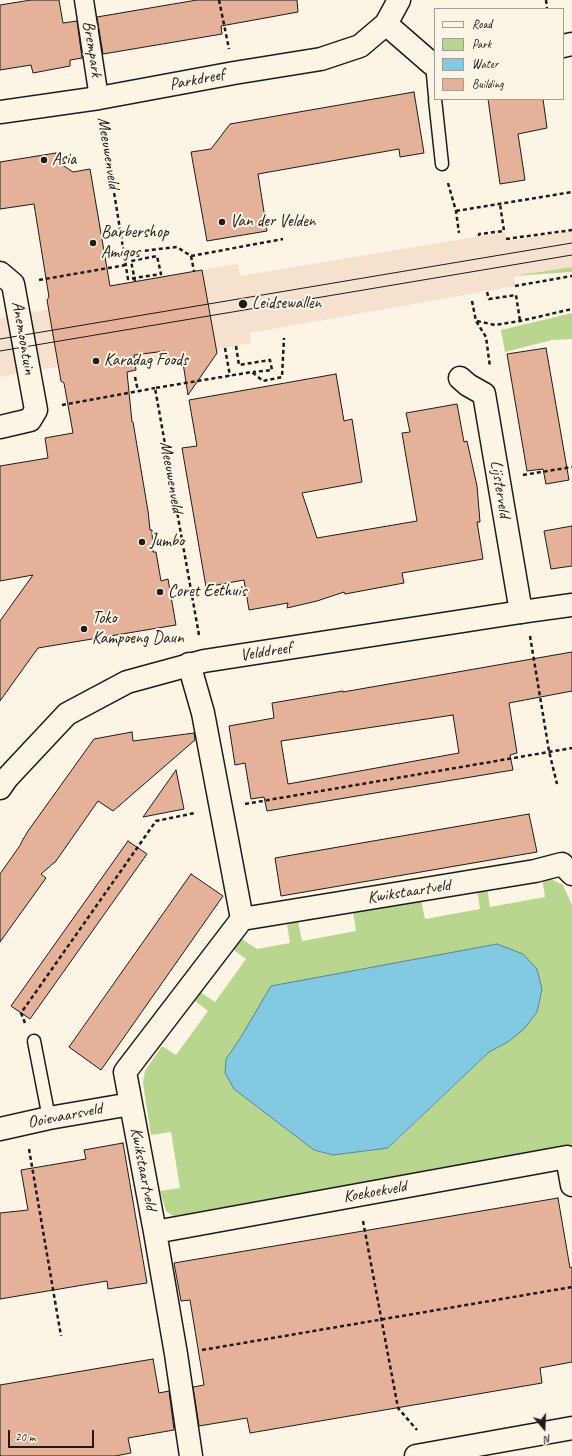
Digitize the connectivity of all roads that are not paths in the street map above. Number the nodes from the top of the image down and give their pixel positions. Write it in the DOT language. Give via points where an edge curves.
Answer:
graph roads {
  1 [pos="84,0"];
  2 [pos="399,0"];
  3 [pos="386,24"];
  4 [pos="433,64"];
  5 [pos="434,81"];
  6 [pos="99,98"];
  7 [pos="435,100"];
  8 [pos="0,112"];
  9 [pos="442,164"];
  10 [pos="7,279"];
  11 [pos="460,378"];
  12 [pos="0,427"];
  13 [pos="572,606"];
  14 [pos="523,612"];
  15 [pos="196,663"];
  16 [pos="2,779"];
  17 [pos="572,874"];
  18 [pos="242,919"];
  19 [pos="34,1041"];
  20 [pos="131,1104"];
  21 [pos="49,1118"];
  22 [pos="0,1129"];
  23 [pos="572,1185"];
  24 [pos="155,1232"];
  25 [pos="572,1428"];
  26 [pos="478,1451"];
  27 [pos="420,1455"];
  28 [pos="191,1456"];
  1 -- 6 [label="street, Brempark"];
  2 -- 3 [label="street"];
  3 -- 4 [label="street"];
  3 -- 6 [label="street, Parkdreef" via="360,46 321,58"];
  4 -- 5 [label="lane"];
  6 -- 8 [label="street, Parkdreef"];
  7 -- 9 [label="lane"];
  10 -- 12 [label="street, Anemoontuin" via="36,410 30,420"];
  11 -- 14 [label="street, Lijsterveld" via="484,394"];
  13 -- 14 [label="street, Velddreef"];
  14 -- 15 [label="street, Velddreef"];
  15 -- 16 [label="street, Velddreef" via="127,682 67,714"];
  15 -- 18 [label="street"];
  17 -- 18 [label="street, Kwikstaartveld" via="562,864 535,872"];
  18 -- 20 [label="street, Kwikstaartveld" via="125,1072"];
  19 -- 21 [label="lane"];
  20 -- 21 [label="street, Ooievaarsveld"];
  20 -- 24 [label="street, Kwikstaartveld"];
  21 -- 22 [label="street, Ooievaarsveld"];
  23 -- 24 [label="street, Koekoekveld" via="567,1157"];
  24 -- 28 [label="street, Kwikstaartveld"];
  25 -- 26 [label="street"];
  26 -- 27 [label="street"];
}
